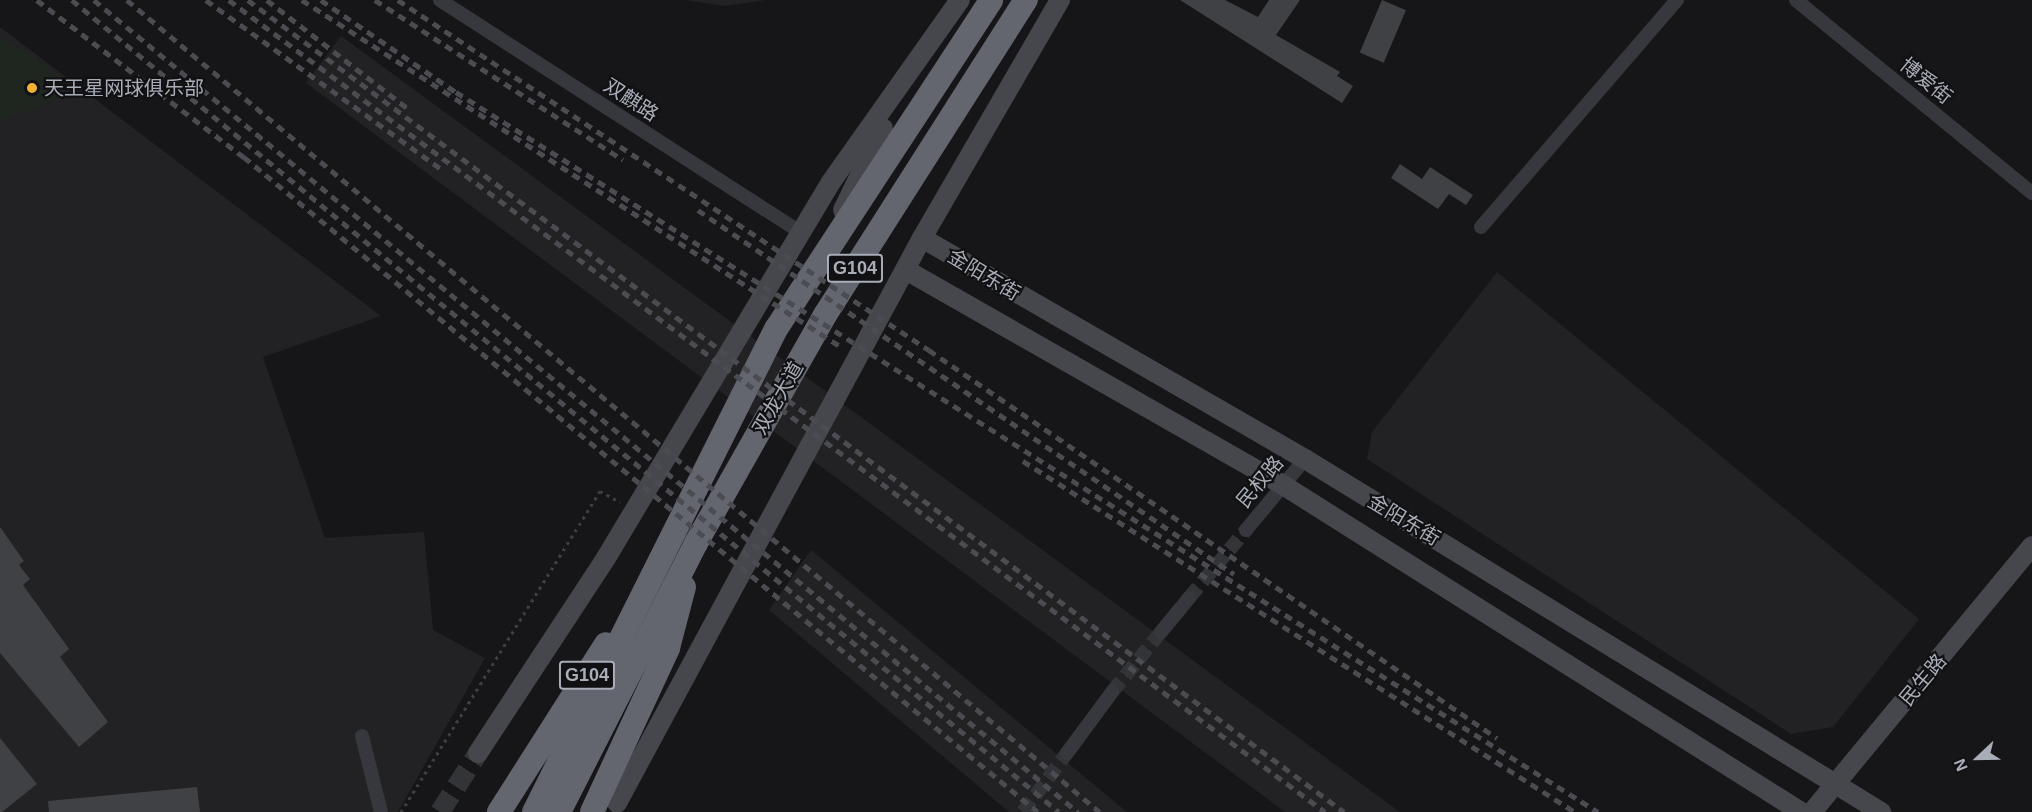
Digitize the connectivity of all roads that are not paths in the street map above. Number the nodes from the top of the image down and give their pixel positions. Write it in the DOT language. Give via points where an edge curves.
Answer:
graph roads {
  1 [pos="440,0"];
  2 [pos="960,0"];
  3 [pos="990,0"];
  4 [pos="1026,0"];
  5 [pos="1060,0"];
  6 [pos="1677,0"];
  7 [pos="1796,0"];
  8 [pos="902,88"];
  9 [pos="2032,193"];
  10 [pos="1481,227"];
  11 [pos="801,233"];
  12 [pos="922,238"];
  13 [pos="906,270"];
  14 [pos="813,273"];
  15 [pos="1305,459"];
  16 [pos="1283,485"];
  17 [pos="1246,530"];
  18 [pos="672,537"];
  19 [pos="696,543"];
  20 [pos="2032,546"];
  21 [pos="1190,598"];
  22 [pos="1161,632"];
  23 [pos="1112,692"];
  24 [pos="362,736"];
  25 [pos="478,753"];
  26 [pos="1067,753"];
  27 [pos="1835,784"];
  28 [pos="616,803"];
  29 [pos="381,812"];
  30 [pos="499,812"];
  31 [pos="534,812"];
  32 [pos="559,812"];
  33 [pos="592,812"];
  34 [pos="1801,812"];
  35 [pos="1812,812"];
  36 [pos="1881,812"];
  1 -- 11 [label="street, 双麒路"];
  2 -- 8 [label="street"];
  3 -- 14 [label="highway, 双龙大道 / G104"];
  4 -- 19 [label="highway, 双龙大道 / G104" via="825,315"];
  5 -- 12 [label="street"];
  6 -- 10 [label="street"];
  7 -- 9 [label="street, 博爱街"];
  8 -- 11 [label="street"];
  8 -- 14 [label="street"];
  11 -- 25 [label="street" via="635,509"];
  12 -- 13 [label="street"];
  12 -- 15 [label="street, 金阳东街"];
  13 -- 16 [label="street, 金阳东街"];
  13 -- 28 [label="street"];
  14 -- 18 [label="highway, 双龙大道 / G104" via="776,329"];
  15 -- 16 [label="street, 民权路"];
  15 -- 27 [label="street, 金阳东街"];
  16 -- 17 [label="street, 民权路"];
  16 -- 34 [label="street, 金阳东街"];
  18 -- 30 [label="highway, G104"];
  18 -- 31 [label="highway, 双龙大道" via="597,696"];
  19 -- 32 [label="highway, 双龙大道"];
  19 -- 33 [label="highway, G104" via="668,648"];
  20 -- 27 [label="street, 民生路"];
  21 -- 22 [label="street"];
  23 -- 26 [label="street"];
  24 -- 29 [label="street"];
  27 -- 35 [label="street, 民生路"];
  27 -- 36 [label="street, 金阳东街"];
}
